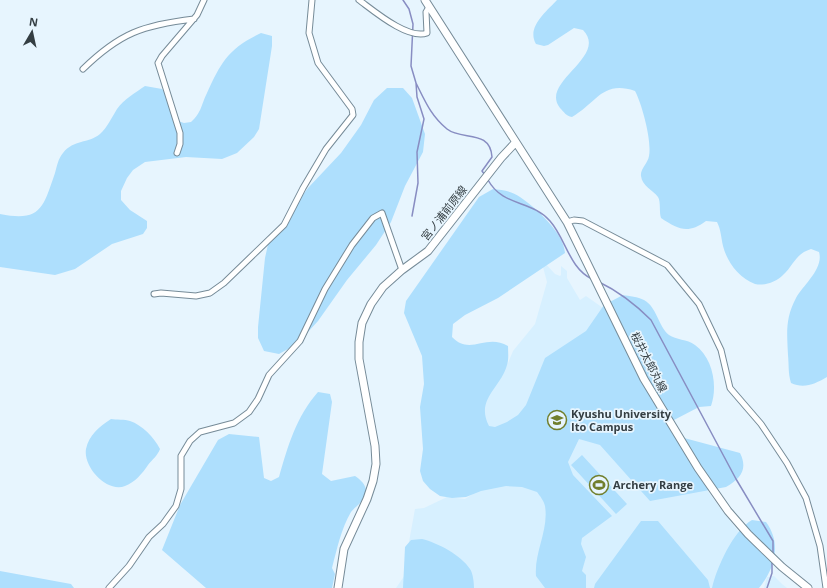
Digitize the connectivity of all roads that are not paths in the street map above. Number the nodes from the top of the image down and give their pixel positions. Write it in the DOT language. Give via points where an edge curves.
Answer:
graph roads {
  1 [pos="204,0"];
  2 [pos="312,0"];
  3 [pos="359,0"];
  4 [pos="425,0"];
  5 [pos="429,7"];
  6 [pos="194,19"];
  7 [pos="83,69"];
  8 [pos="515,143"];
  9 [pos="177,153"];
  10 [pos="567,222"];
  11 [pos="402,270"];
  12 [pos="154,294"];
  13 [pos="109,588"];
  14 [pos="338,588"];
  15 [pos="808,588"];
  16 [pos="826,588"];
  1 -- 6 [label="street"];
  2 -- 12 [label="street" via="309,33 315,56 326,76 352,109 353,115 326,149 284,225 224,283 210,293 196,296"];
  3 -- 5 [label="street" via="406,32 423,35 427,33 426,12"];
  4 -- 5 [label="main road"];
  5 -- 8 [label="main road"];
  6 -- 7 [label="street" via="157,24 123,36 100,52"];
  6 -- 9 [label="street" via="158,63 180,133"];
  8 -- 10 [label="main road, 桜井太郎丸線"];
  8 -- 11 [label="main road, 宮ノ浦前原線" via="428,251"];
  10 -- 15 [label="main road, 桜井太郎丸線" via="644,379 680,441 728,511 769,555"];
  10 -- 16 [label="street" via="583,221 667,264 699,304 721,350 730,388 760,424 787,463 806,498 820,546"];
  11 -- 13 [label="street" via="382,213 373,218 352,245 325,289 300,341 270,375 249,412 234,423 200,432 190,441 181,456 181,489 176,506"];
  11 -- 14 [label="main road, 宮ノ浦前原線" via="383,288 371,304 362,323 359,359 376,464 373,481 344,549"];
}
